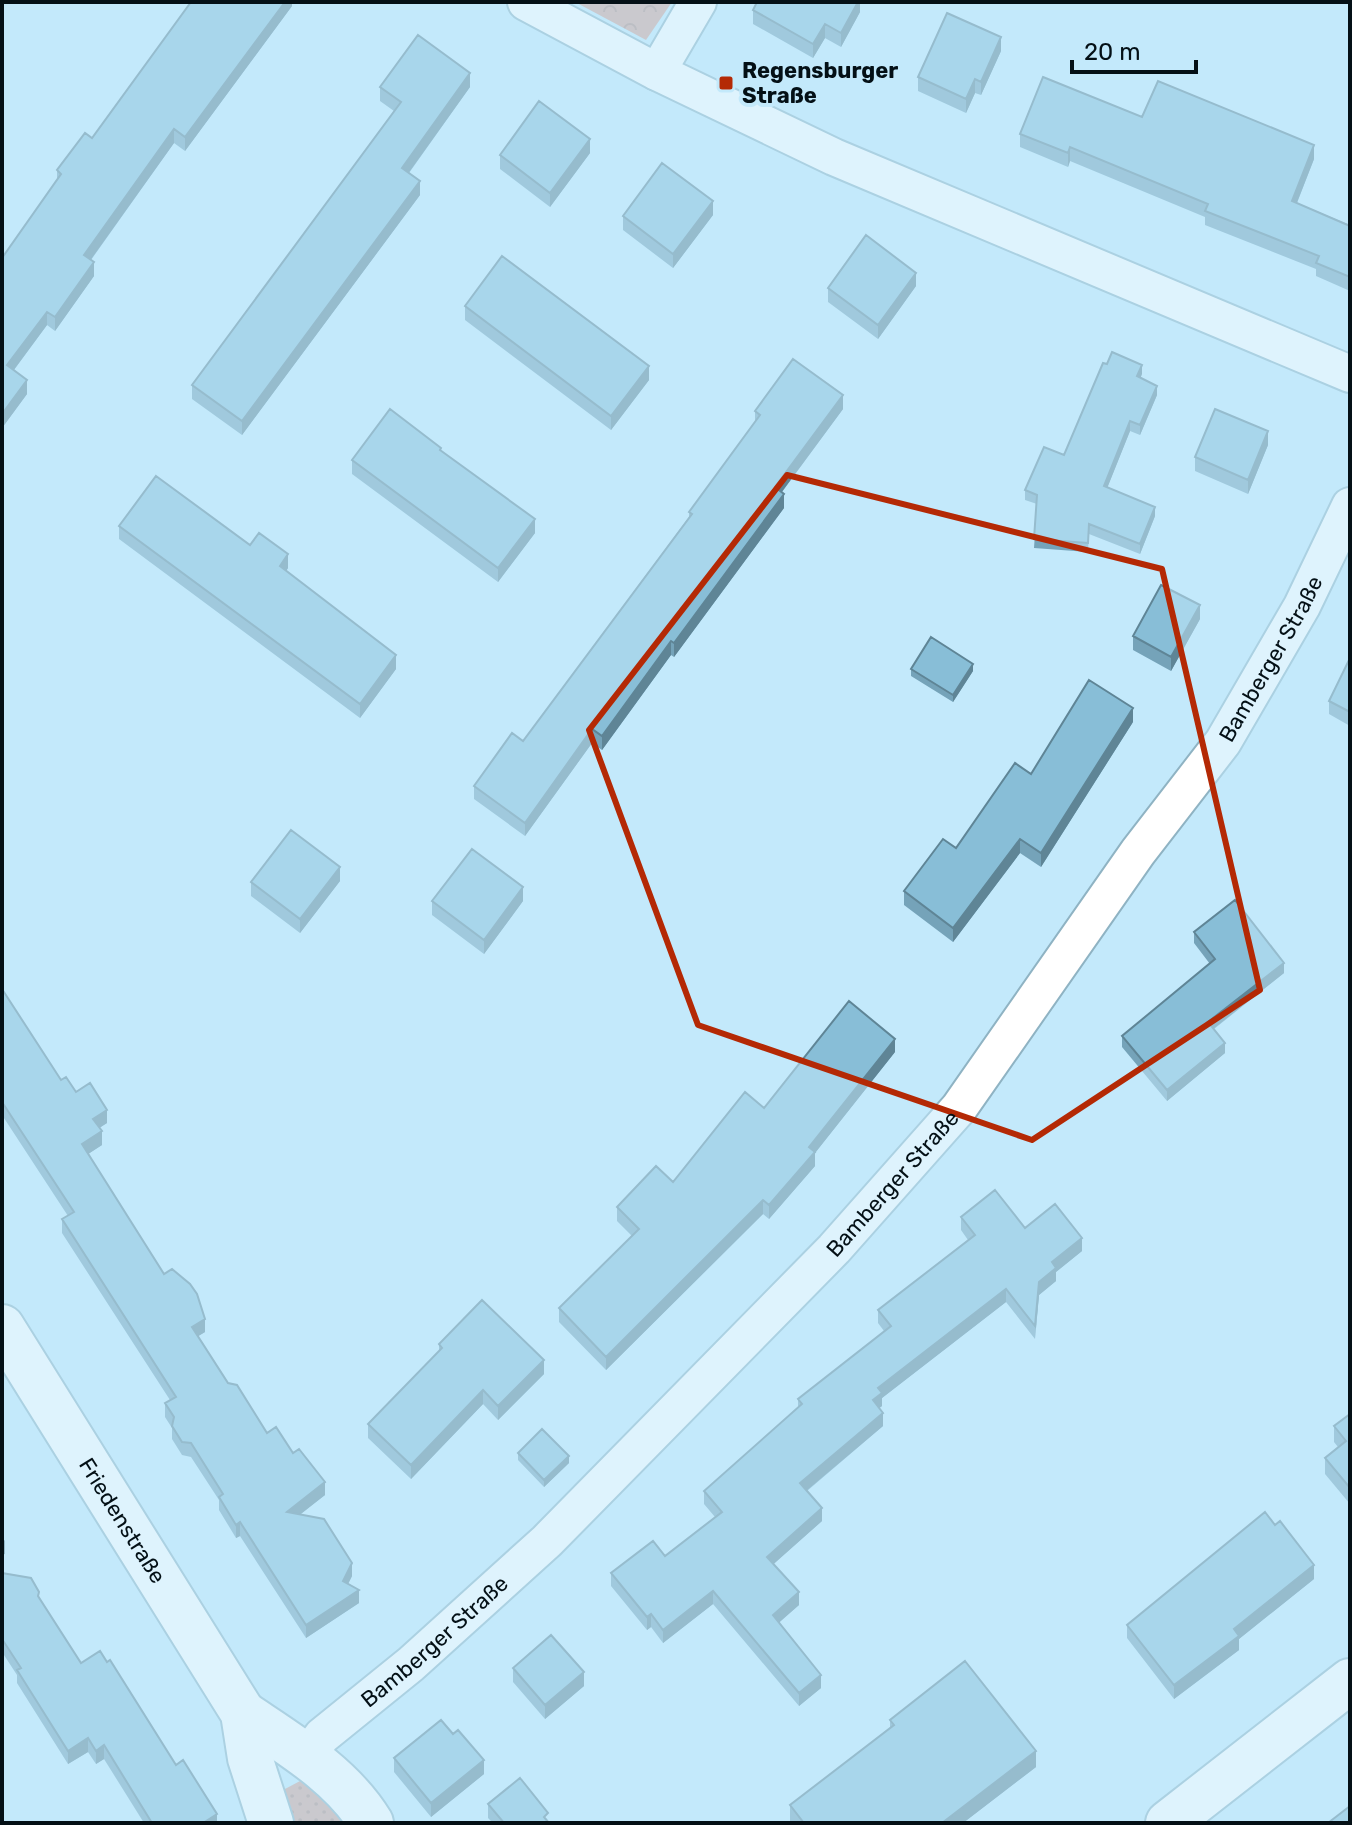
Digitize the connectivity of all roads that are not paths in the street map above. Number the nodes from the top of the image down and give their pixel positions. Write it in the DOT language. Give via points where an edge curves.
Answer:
graph roads {
  1 [pos="698,2"];
  2 [pos="536,5"];
  3 [pos="657,72"];
  4 [pos="1350,374"];
  5 [pos="1350,506"];
  6 [pos="2,1327"];
  7 [pos="1350,1681"];
  8 [pos="243,1713"];
  9 [pos="307,1756"];
  10 [pos="271,1823"];
  11 [pos="371,1823"];
  12 [pos="1168,1823"];
  1 -- 3 [label="street"];
  2 -- 3 [label="street"];
  3 -- 4 [label="street" via="834,157"];
  5 -- 9 [label="street, Bamberger Straße" via="1302,606 1223,742 1138,852 959,1108 834,1249 547,1541 322,1736"];
  6 -- 8 [label="street, Friedenstraße"];
  7 -- 12 [label="street"];
  8 -- 9 [label="street, Friedenstraße"];
  8 -- 10 [label="street, Friedenstraße" via="250,1758"];
  9 -- 11 [label="street, Friedenstraße"];
}
